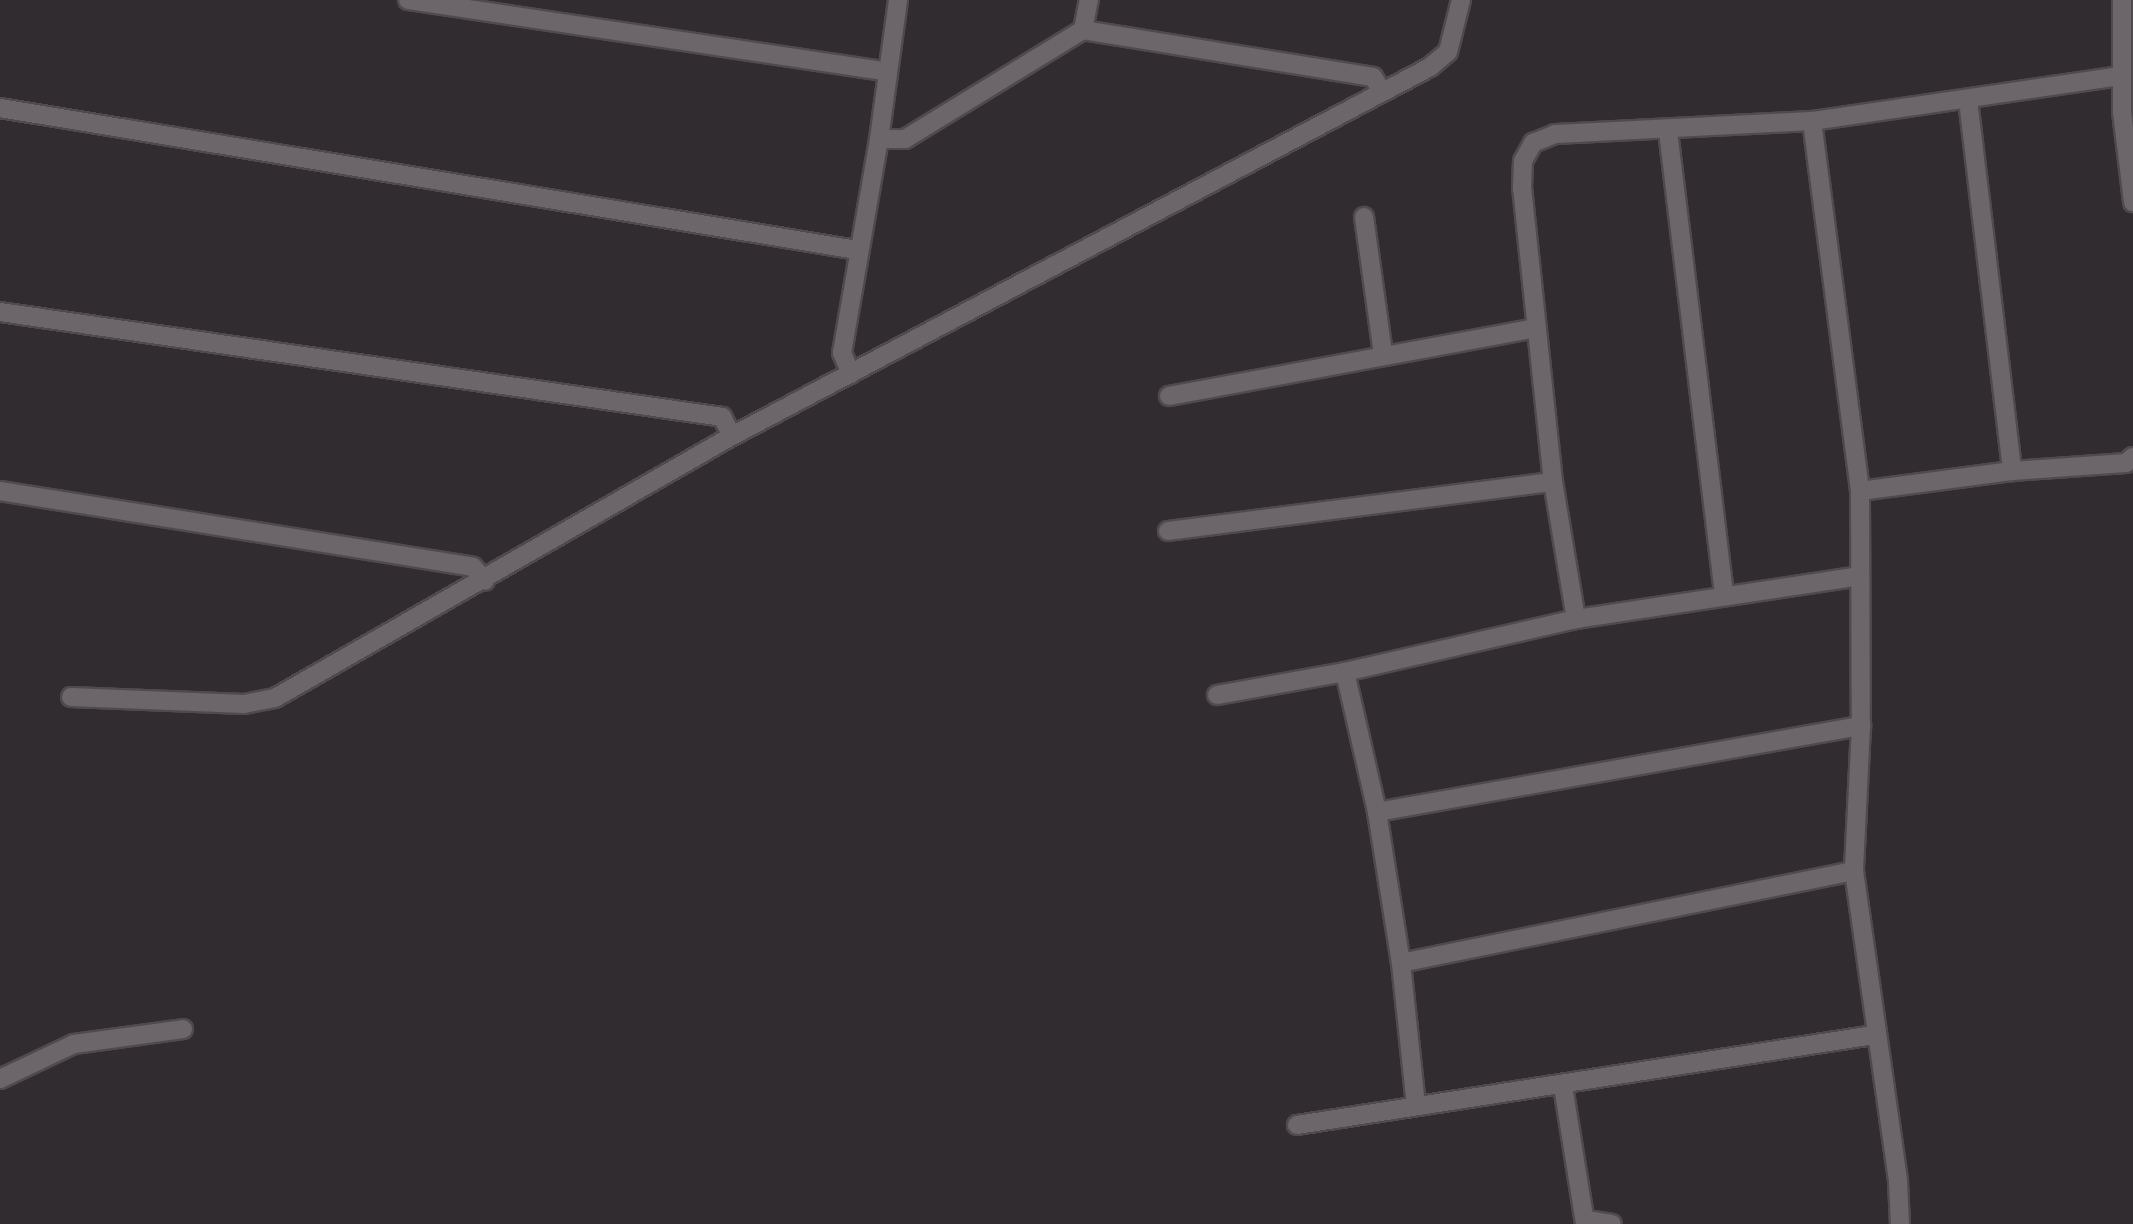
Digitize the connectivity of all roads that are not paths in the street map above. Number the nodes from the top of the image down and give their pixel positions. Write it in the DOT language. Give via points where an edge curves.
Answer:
graph roads {
  1 [pos="408,0"];
  2 [pos="898,0"];
  3 [pos="1089,0"];
  4 [pos="1461,0"];
  5 [pos="2122,0"];
  6 [pos="1083,30"];
  7 [pos="887,72"];
  8 [pos="2120,76"];
  9 [pos="1381,90"];
  10 [pos="1968,100"];
  11 [pos="0,108"];
  12 [pos="1812,121"];
  13 [pos="1668,131"];
  14 [pos="879,139"];
  15 [pos="2133,202"];
  16 [pos="1364,217"];
  17 [pos="857,250"];
  18 [pos="0,312"];
  19 [pos="1535,328"];
  20 [pos="1383,354"];
  21 [pos="851,374"];
  22 [pos="1169,396"];
  23 [pos="732,436"];
  24 [pos="2133,457"];
  25 [pos="2012,471"];
  26 [pos="1553,482"];
  27 [pos="0,491"];
  28 [pos="1860,491"];
  29 [pos="1168,531"];
  30 [pos="1860,576"];
  31 [pos="485,581"];
  32 [pos="1724,594"];
  33 [pos="1576,619"];
  34 [pos="1345,672"];
  35 [pos="1217,695"];
  36 [pos="71,697"];
  37 [pos="1861,726"];
  38 [pos="1377,812"];
  39 [pos="1854,871"];
  40 [pos="1401,963"];
  41 [pos="183,1030"];
  42 [pos="1874,1035"];
  43 [pos="0,1079"];
  44 [pos="1563,1086"];
  45 [pos="1416,1105"];
  46 [pos="1297,1125"];
  47 [pos="1586,1222"];
  48 [pos="1612,1224"];
  49 [pos="1900,1224"];
  1 -- 7 [label="street"];
  2 -- 7 [label="street"];
  3 -- 6 [label="street"];
  4 -- 9 [label="street" via="1448,52 1430,67"];
  5 -- 8 [label="street"];
  6 -- 9 [label="street" via="1373,77"];
  6 -- 14 [label="street" via="905,139"];
  7 -- 14 [label="street"];
  8 -- 10 [label="street"];
  8 -- 15 [label="street"];
  9 -- 21 [label="street"];
  10 -- 12 [label="street"];
  10 -- 25 [label="street"];
  11 -- 17 [label="street"];
  12 -- 13 [label="street"];
  12 -- 28 [label="street"];
  13 -- 19 [label="street" via="1555,134 1533,144 1523,161 1521,188"];
  13 -- 32 [label="street"];
  14 -- 17 [label="street"];
  16 -- 20 [label="street"];
  17 -- 21 [label="street" via="842,353"];
  18 -- 23 [label="street" via="722,417"];
  19 -- 20 [label="street"];
  19 -- 26 [label="street"];
  20 -- 22 [label="street"];
  21 -- 23 [label="street"];
  23 -- 31 [label="street"];
  24 -- 25 [label="street" via="2126,463"];
  25 -- 28 [label="street"];
  26 -- 29 [label="street"];
  26 -- 33 [label="street"];
  27 -- 31 [label="street" via="472,568"];
  28 -- 30 [label="street"];
  30 -- 32 [label="street"];
  30 -- 37 [label="street"];
  31 -- 36 [label="street" via="275,698 244,704"];
  32 -- 33 [label="street"];
  33 -- 34 [label="street"];
  34 -- 35 [label="street"];
  34 -- 38 [label="street"];
  37 -- 38 [label="street"];
  37 -- 39 [label="street"];
  38 -- 40 [label="street"];
  39 -- 40 [label="street"];
  39 -- 42 [label="street"];
  40 -- 45 [label="street"];
  41 -- 43 [label="street" via="74,1044"];
  42 -- 44 [label="street"];
  42 -- 49 [label="street" via="1898,1182"];
  44 -- 45 [label="street"];
  44 -- 47 [label="street"];
  45 -- 46 [label="street"];
  47 -- 48 [label="street"];
}
